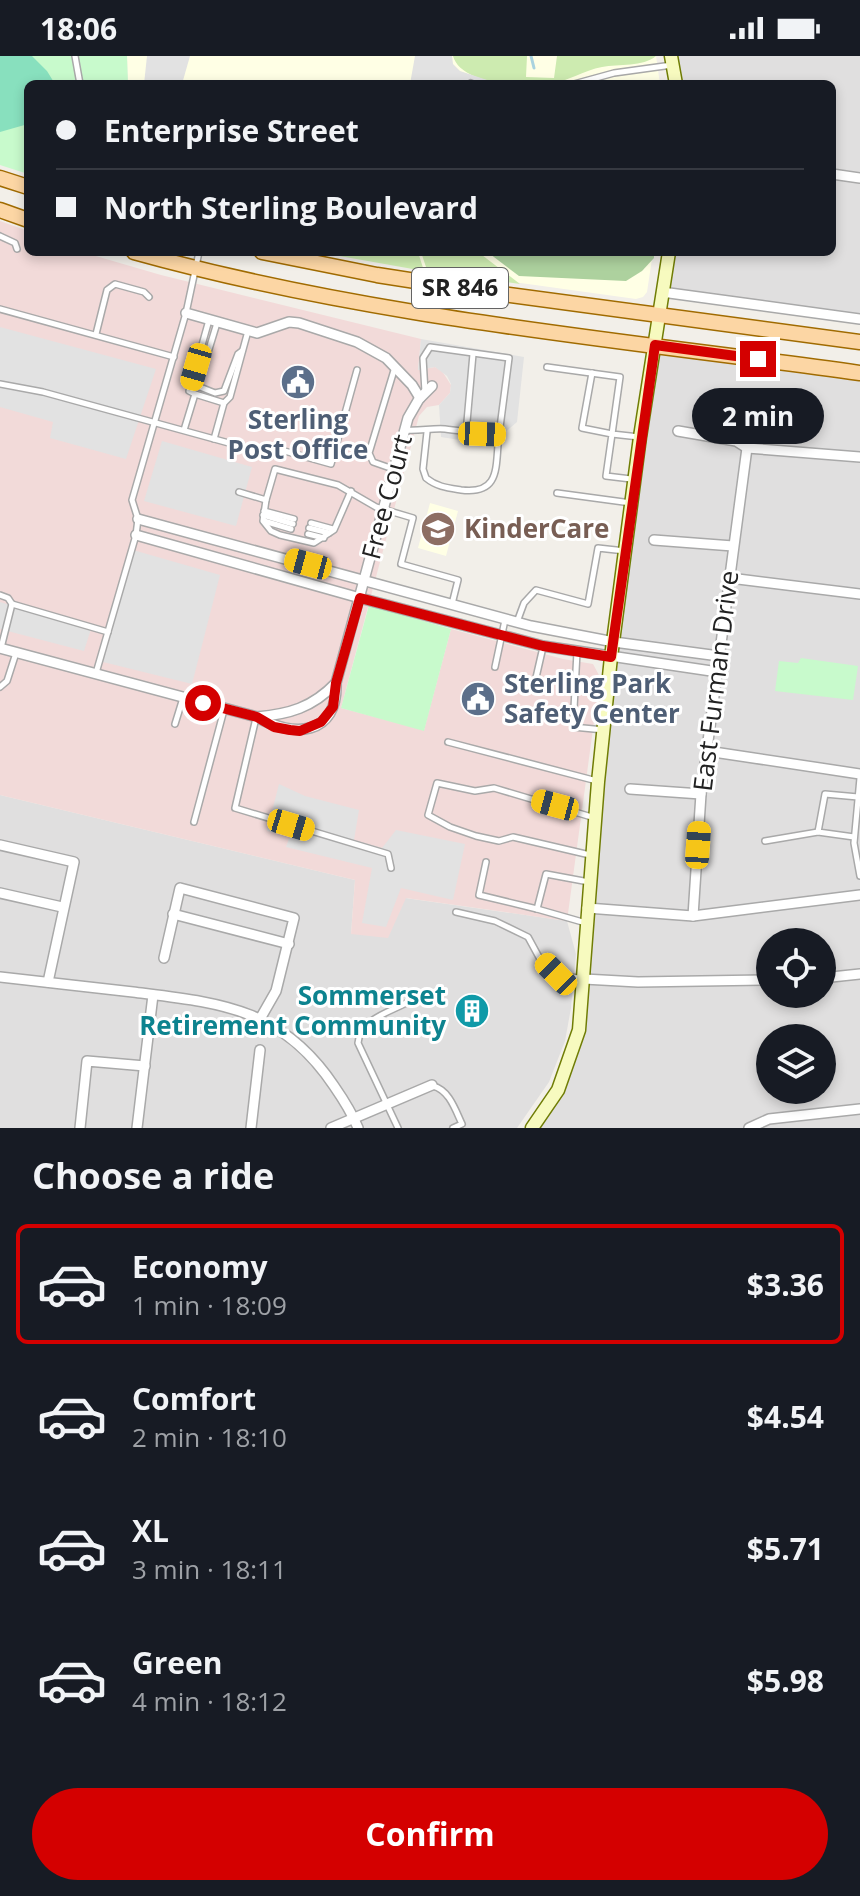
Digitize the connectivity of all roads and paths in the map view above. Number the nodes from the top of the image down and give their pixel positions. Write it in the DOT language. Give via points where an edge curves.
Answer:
graph roads {
  1 [pos="75,56"];
  2 [pos="672,60"];
  3 [pos="79,80"];
  4 [pos="589,80"];
  5 [pos="675,80"];
  6 [pos="836,175"];
  7 [pos="0,178"];
  8 [pos="860,178"];
  9 [pos="24,186"];
  10 [pos="0,210"];
  11 [pos="24,219"];
  12 [pos="0,236"];
  13 [pos="17,249"];
  14 [pos="149,256"];
  15 [pos="198,256"];
  16 [pos="284,256"];
  17 [pos="668,256"];
  18 [pos="196,269"];
  19 [pos="662,292"];
  20 [pos="149,297"];
  21 [pos="0,309"];
  22 [pos="186,313"];
  23 [pos="660,314"];
  24 [pos="860,319"];
  25 [pos="213,320"];
  26 [pos="253,332"];
  27 [pos="96,334"];
  28 [pos="860,342"];
  29 [pos="655,345"];
  30 [pos="242,351"];
  31 [pos="473,354"];
  32 [pos="174,357"];
  33 [pos="395,366"];
  34 [pos="547,367"];
  35 [pos="357,370"];
  36 [pos="592,373"];
  37 [pos="860,373"];
  38 [pos="0,384"];
  39 [pos="426,392"];
  40 [pos="195,394"];
  41 [pos="224,403"];
  42 [pos="155,422"];
  43 [pos="406,430"];
  44 [pos="184,431"];
  45 [pos="678,431"];
  46 [pos="427,432"];
  47 [pos="466,433"];
  48 [pos="612,434"];
  49 [pos="499,435"];
  50 [pos="640,437"];
  51 [pos="214,439"];
  52 [pos="747,448"];
  53 [pos="860,457"];
  54 [pos="395,470"];
  55 [pos="635,479"];
  56 [pos="351,491"];
  57 [pos="239,492"];
  58 [pos="557,493"];
  59 [pos="266,500"];
  60 [pos="632,503"];
  61 [pos="384,509"];
  62 [pos="263,516"];
  63 [pos="138,519"];
  64 [pos="309,528"];
  65 [pos="329,534"];
  66 [pos="136,535"];
  67 [pos="654,540"];
  68 [pos="733,546"];
  69 [pos="626,551"];
  70 [pos="730,578"];
  71 [pos="364,580"];
  72 [pos="860,594"];
  73 [pos="0,595"];
  74 [pos="360,598"];
  75 [pos="12,604"];
  76 [pos="452,604"];
  77 [pos="505,619"];
  78 [pos="517,622"];
  79 [pos="108,632"];
  80 [pos="501,633"];
  81 [pos="614,642"];
  82 [pos="543,646"];
  83 [pos="0,648"];
  84 [pos="578,651"];
  85 [pos="17,652"];
  86 [pos="719,656"];
  87 [pos="611,657"];
  88 [pos="495,667"];
  89 [pos="718,672"];
  90 [pos="96,673"];
  91 [pos="336,683"];
  92 [pos="549,684"];
  93 [pos="562,685"];
  94 [pos="0,687"];
  95 [pos="574,688"];
  96 [pos="608,695"];
  97 [pos="183,698"];
  98 [pos="224,709"];
  99 [pos="257,717"];
  100 [pos="175,724"];
  101 [pos="605,730"];
  102 [pos="448,742"];
  103 [pos="707,751"];
  104 [pos="860,776"];
  105 [pos="598,782"];
  106 [pos="630,789"];
  107 [pos="701,794"];
  108 [pos="858,797"];
  109 [pos="596,818"];
  110 [pos="194,822"];
  111 [pos="818,832"];
  112 [pos="854,837"];
  113 [pos="765,841"];
  114 [pos="0,845"];
  115 [pos="592,855"];
  116 [pos="486,862"];
  117 [pos="391,868"];
  118 [pos="860,876"];
  119 [pos="590,882"];
  120 [pos="0,893"];
  121 [pos="860,895"];
  122 [pos="62,907"];
  123 [pos="587,908"];
  124 [pos="537,909"];
  125 [pos="456,912"];
  126 [pos="173,914"];
  127 [pos="693,916"];
  128 [pos="587,924"];
  129 [pos="289,944"];
  130 [pos="164,958"];
  131 [pos="860,974"];
  132 [pos="0,977"];
  133 [pos="836,977"];
  134 [pos="584,979"];
  135 [pos="756,980"];
  136 [pos="48,982"];
  137 [pos="153,995"];
  138 [pos="408,1002"];
  139 [pos="260,1019"];
  140 [pos="260,1050"];
  141 [pos="145,1066"];
  142 [pos="432,1085"];
  143 [pos="387,1105"];
  144 [pos="860,1109"];
  145 [pos="356,1123"];
  146 [pos="80,1128"];
  147 [pos="137,1128"];
  148 [pos="251,1128"];
  149 [pos="331,1128"];
  150 [pos="398,1128"];
  151 [pos="453,1128"];
  152 [pos="532,1128"];
  153 [pos="749,1128"];
  1 -- 3 [label="lane"];
  2 -- 4 [label="lane"];
  2 -- 5 [label="street"];
  6 -- 8 [label="street"];
  7 -- 9 [label="main road"];
  10 -- 11 [label="main road"];
  12 -- 13 [label="lane"];
  14 -- 18 [label="main road, SR 846"];
  15 -- 18 [label="lane"];
  16 -- 23 [label="main road, SR 846" via="480,291"];
  17 -- 19 [label="street"];
  18 -- 22 [label="lane"];
  18 -- 29 [label="main road, SR 846" via="384,308"];
  19 -- 23 [label="street"];
  19 -- 24 [label="street"];
  20 -- 27 [label="lane" via="111,286"];
  21 -- 27 [label="lane"];
  22 -- 25 [label="street"];
  22 -- 32 [label="lane"];
  23 -- 28 [label="main road, SR 846"];
  23 -- 29 [label="street"];
  25 -- 26 [label="street"];
  25 -- 30 [label="lane" via="200,387 224,391"];
  25 -- 40 [label="lane" via="189,391"];
  26 -- 30 [label="lane"];
  26 -- 33 [label="street" via="299,323 375,349"];
  27 -- 32 [label="lane"];
  29 -- 37 [label="main road, SR 846"];
  29 -- 50 [label="street"];
  30 -- 41 [label="lane"];
  31 -- 39 [label="lane" via="428,348 423,358"];
  31 -- 47 [label="lane"];
  31 -- 49 [label="lane" via="509,358"];
  32 -- 42 [label="lane"];
  33 -- 39 [label="street"];
  33 -- 54 [label="lane" via="369,453 373,462"];
  34 -- 36 [label="lane"];
  35 -- 51 [label="lane" via="331,464"];
  36 -- 48 [label="lane" via="620,377"];
  36 -- 48 [label="lane" via="582,428"];
  38 -- 42 [label="lane"];
  39 -- 43 [label="street, Free Court" via="410,413"];
  40 -- 41 [label="lane"];
  40 -- 44 [label="lane"];
  41 -- 51 [label="lane"];
  42 -- 44 [label="lane"];
  42 -- 63 [label="lane" via="132,500"];
  43 -- 46 [label="lane"];
  43 -- 54 [label="street, Free Court"];
  44 -- 51 [label="lane"];
  45 -- 52 [label="street" via="736,441"];
  46 -- 47 [label="lane"];
  46 -- 49 [label="lane" via="426,478 444,488 468,491 490,486"];
  47 -- 49 [label="lane"];
  48 -- 50 [label="lane"];
  48 -- 55 [label="lane" via="606,476"];
  50 -- 55 [label="street"];
  52 -- 53 [label="street"];
  52 -- 68 [label="street, East Furman Drive"];
  54 -- 61 [label="street, Free Court"];
  55 -- 60 [label="street"];
  56 -- 59 [label="lane" via="275,469"];
  56 -- 61 [label="lane"];
  56 -- 65 [label="lane"];
  57 -- 59 [label="lane"];
  58 -- 60 [label="lane"];
  59 -- 62 [label="lane"];
  60 -- 69 [label="street"];
  61 -- 71 [label="street, Free Court"];
  61 -- 76 [label="lane" via="413,518 401,564 458,580"];
  62 -- 62 [label="lane" via="293,524"];
  62 -- 65 [label="lane" via="271,531 280,535 310,543"];
  63 -- 66 [label="lane"];
  63 -- 71 [label="street"];
  64 -- 65 [label="lane"];
  66 -- 74 [label="street"];
  66 -- 79 [label="lane"];
  67 -- 68 [label="street"];
  68 -- 70 [label="street, East Furman Drive"];
  69 -- 78 [label="lane" via="598,548 588,604 536,590"];
  69 -- 81 [label="street"];
  70 -- 72 [label="street"];
  70 -- 86 [label="street, East Furman Drive"];
  71 -- 74 [label="street, Free Court"];
  71 -- 76 [label="street"];
  73 -- 75 [label="lane"];
  74 -- 80 [label="street"];
  74 -- 91 [label="street, Free Court"];
  75 -- 79 [label="lane"];
  75 -- 83 [label="lane"];
  76 -- 77 [label="street"];
  77 -- 78 [label="street"];
  77 -- 80 [label="lane"];
  78 -- 81 [label="street"];
  79 -- 90 [label="lane"];
  80 -- 82 [label="street"];
  80 -- 88 [label="lane"];
  81 -- 86 [label="street"];
  81 -- 87 [label="street"];
  82 -- 84 [label="street"];
  82 -- 92 [label="lane" via="535,682"];
  83 -- 85 [label="street, Free Court"];
  84 -- 87 [label="street"];
  84 -- 95 [label="lane"];
  85 -- 90 [label="street, Free Court"];
  85 -- 94 [label="lane"];
  86 -- 89 [label="street, East Furman Drive"];
  87 -- 89 [label="street"];
  87 -- 96 [label="street"];
  89 -- 103 [label="street, East Furman Drive"];
  90 -- 97 [label="street, Free Court"];
  91 -- 99 [label="street" via="307,707"];
  91 -- 99 [label="street, Free Court" via="333,707 313,726 290,730"];
  93 -- 95 [label="lane"];
  95 -- 96 [label="lane"];
  95 -- 101 [label="lane" via="573,727"];
  96 -- 101 [label="street"];
  97 -- 98 [label="street, Free Court"];
  97 -- 100 [label="lane"];
  98 -- 99 [label="street, Free Court"];
  98 -- 110 [label="lane"];
  99 -- 117 [label="lane" via="235,808 388,854"];
  101 -- 105 [label="street"];
  102 -- 105 [label="lane"];
  103 -- 104 [label="street"];
  103 -- 107 [label="street, East Furman Drive"];
  104 -- 108 [label="lane"];
  105 -- 109 [label="street"];
  106 -- 107 [label="street"];
  107 -- 127 [label="street, East Furman Drive"];
  108 -- 111 [label="lane" via="825,794"];
  108 -- 112 [label="lane"];
  109 -- 115 [label="street"];
  109 -- 115 [label="lane" via="494,788 475,791 437,783 428,815 476,836 499,841 513,837"];
  111 -- 112 [label="lane"];
  111 -- 113 [label="lane"];
  112 -- 118 [label="lane"];
  114 -- 122 [label="street" via="74,862"];
  115 -- 119 [label="street"];
  116 -- 124 [label="lane" via="479,895"];
  119 -- 123 [label="street"];
  119 -- 124 [label="lane" via="546,874"];
  120 -- 122 [label="street"];
  121 -- 127 [label="street"];
  122 -- 136 [label="street"];
  123 -- 127 [label="street"];
  123 -- 128 [label="street"];
  124 -- 128 [label="lane"];
  125 -- 134 [label="lane" via="495,921 528,937 556,974"];
  126 -- 129 [label="street"];
  126 -- 129 [label="street" via="180,888 294,918"];
  126 -- 130 [label="street"];
  128 -- 134 [label="street"];
  129 -- 139 [label="street" via="276,991"];
  131 -- 133 [label="street"];
  132 -- 136 [label="street"];
  134 -- 135 [label="street"];
  134 -- 152 [label="street" via="569,1064"];
  136 -- 137 [label="street"];
  137 -- 139 [label="street" via="225,1005"];
  137 -- 141 [label="street"];
  138 -- 143 [label="lane" via="366,1025 358,1037"];
  139 -- 145 [label="street" via="313,1057"];
  140 -- 148 [label="street"];
  141 -- 146 [label="street" via="87,1061"];
  141 -- 147 [label="street"];
  142 -- 143 [label="street"];
  142 -- 151 [label="lane" via="448,1096 462,1124"];
  143 -- 145 [label="street"];
  143 -- 150 [label="lane"];
  144 -- 153 [label="street" via="769,1119"];
  145 -- 149 [label="street"];
}
